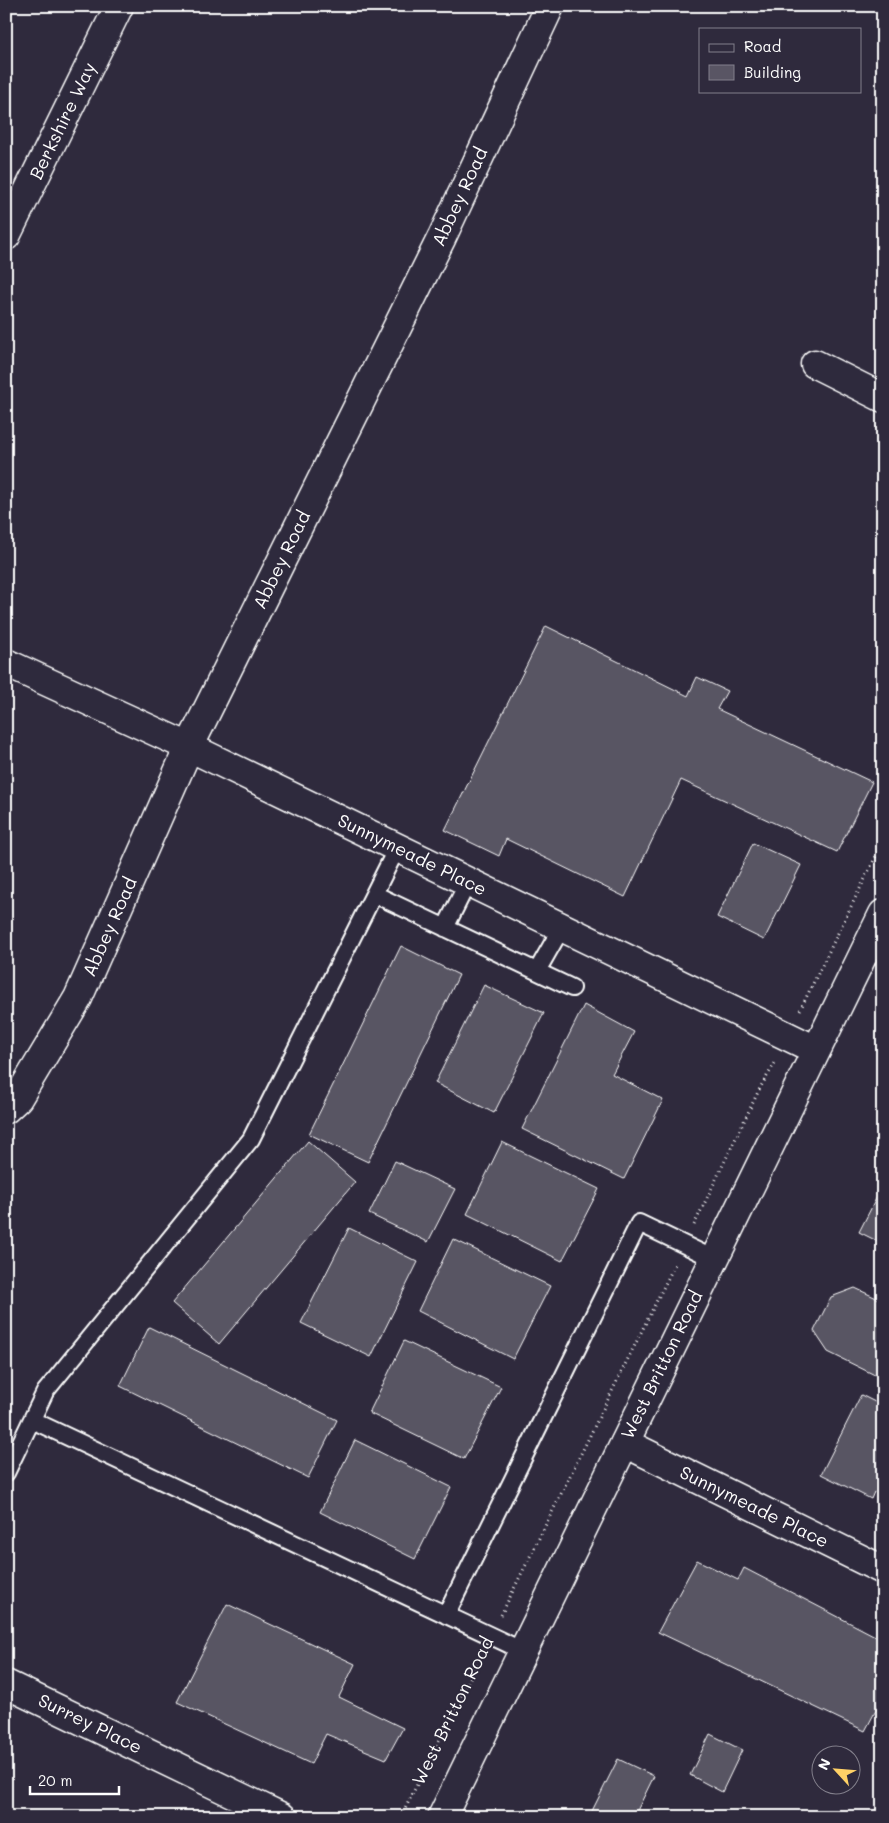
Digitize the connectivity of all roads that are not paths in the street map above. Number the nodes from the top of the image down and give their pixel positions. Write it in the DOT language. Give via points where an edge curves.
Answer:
graph roads {
  1 [pos="119,6"];
  2 [pos="550,6"];
  3 [pos="6,236"];
  4 [pos="815,364"];
  5 [pos="883,398"];
  6 [pos="6,663"];
  7 [pos="189,748"];
  8 [pos="397,848"];
  9 [pos="468,882"];
  10 [pos="374,894"];
  11 [pos="883,914"];
  12 [pos="562,927"];
  13 [pos="445,928"];
  14 [pos="537,971"];
  15 [pos="572,988"];
  16 [pos="816,1050"];
  17 [pos="6,1109"];
  18 [pos="714,1259"];
  19 [pos="32,1420"];
  20 [pos="624,1443"];
  21 [pos="6,1473"];
  22 [pos="883,1570"];
  23 [pos="446,1615"];
  24 [pos="523,1651"];
  25 [pos="6,1684"];
  26 [pos="282,1817"];
  27 [pos="442,1817"];
  1 -- 3 [label="street, Berkshire Way"];
  2 -- 7 [label="street, Abbey Road" via="437,246"];
  4 -- 5 [label="street"];
  6 -- 7 [label="street, Sunnymeade Place"];
  7 -- 8 [label="street, Sunnymeade Place"];
  7 -- 17 [label="street, Abbey Road" via="78,998 18,1098"];
  8 -- 9 [label="street, Sunnymeade Place"];
  8 -- 10 [label="lane"];
  9 -- 12 [label="street, Sunnymeade Place"];
  9 -- 13 [label="lane"];
  10 -- 13 [label="lane"];
  10 -- 19 [label="lane" via="251,1139 45,1392"];
  11 -- 16 [label="street, West Britton Road"];
  12 -- 14 [label="lane"];
  12 -- 16 [label="street, Sunnymeade Place"];
  13 -- 14 [label="lane"];
  14 -- 15 [label="lane"];
  16 -- 18 [label="street, West Britton Road"];
  18 -- 20 [label="street, West Britton Road"];
  18 -- 23 [label="lane" via="639,1223"];
  19 -- 21 [label="lane"];
  19 -- 23 [label="lane"];
  20 -- 22 [label="street, Sunnymeade Place"];
  20 -- 24 [label="street, West Britton Road"];
  23 -- 24 [label="lane"];
  24 -- 27 [label="street, West Britton Road"];
  25 -- 26 [label="street, Surrey Place"];
}
